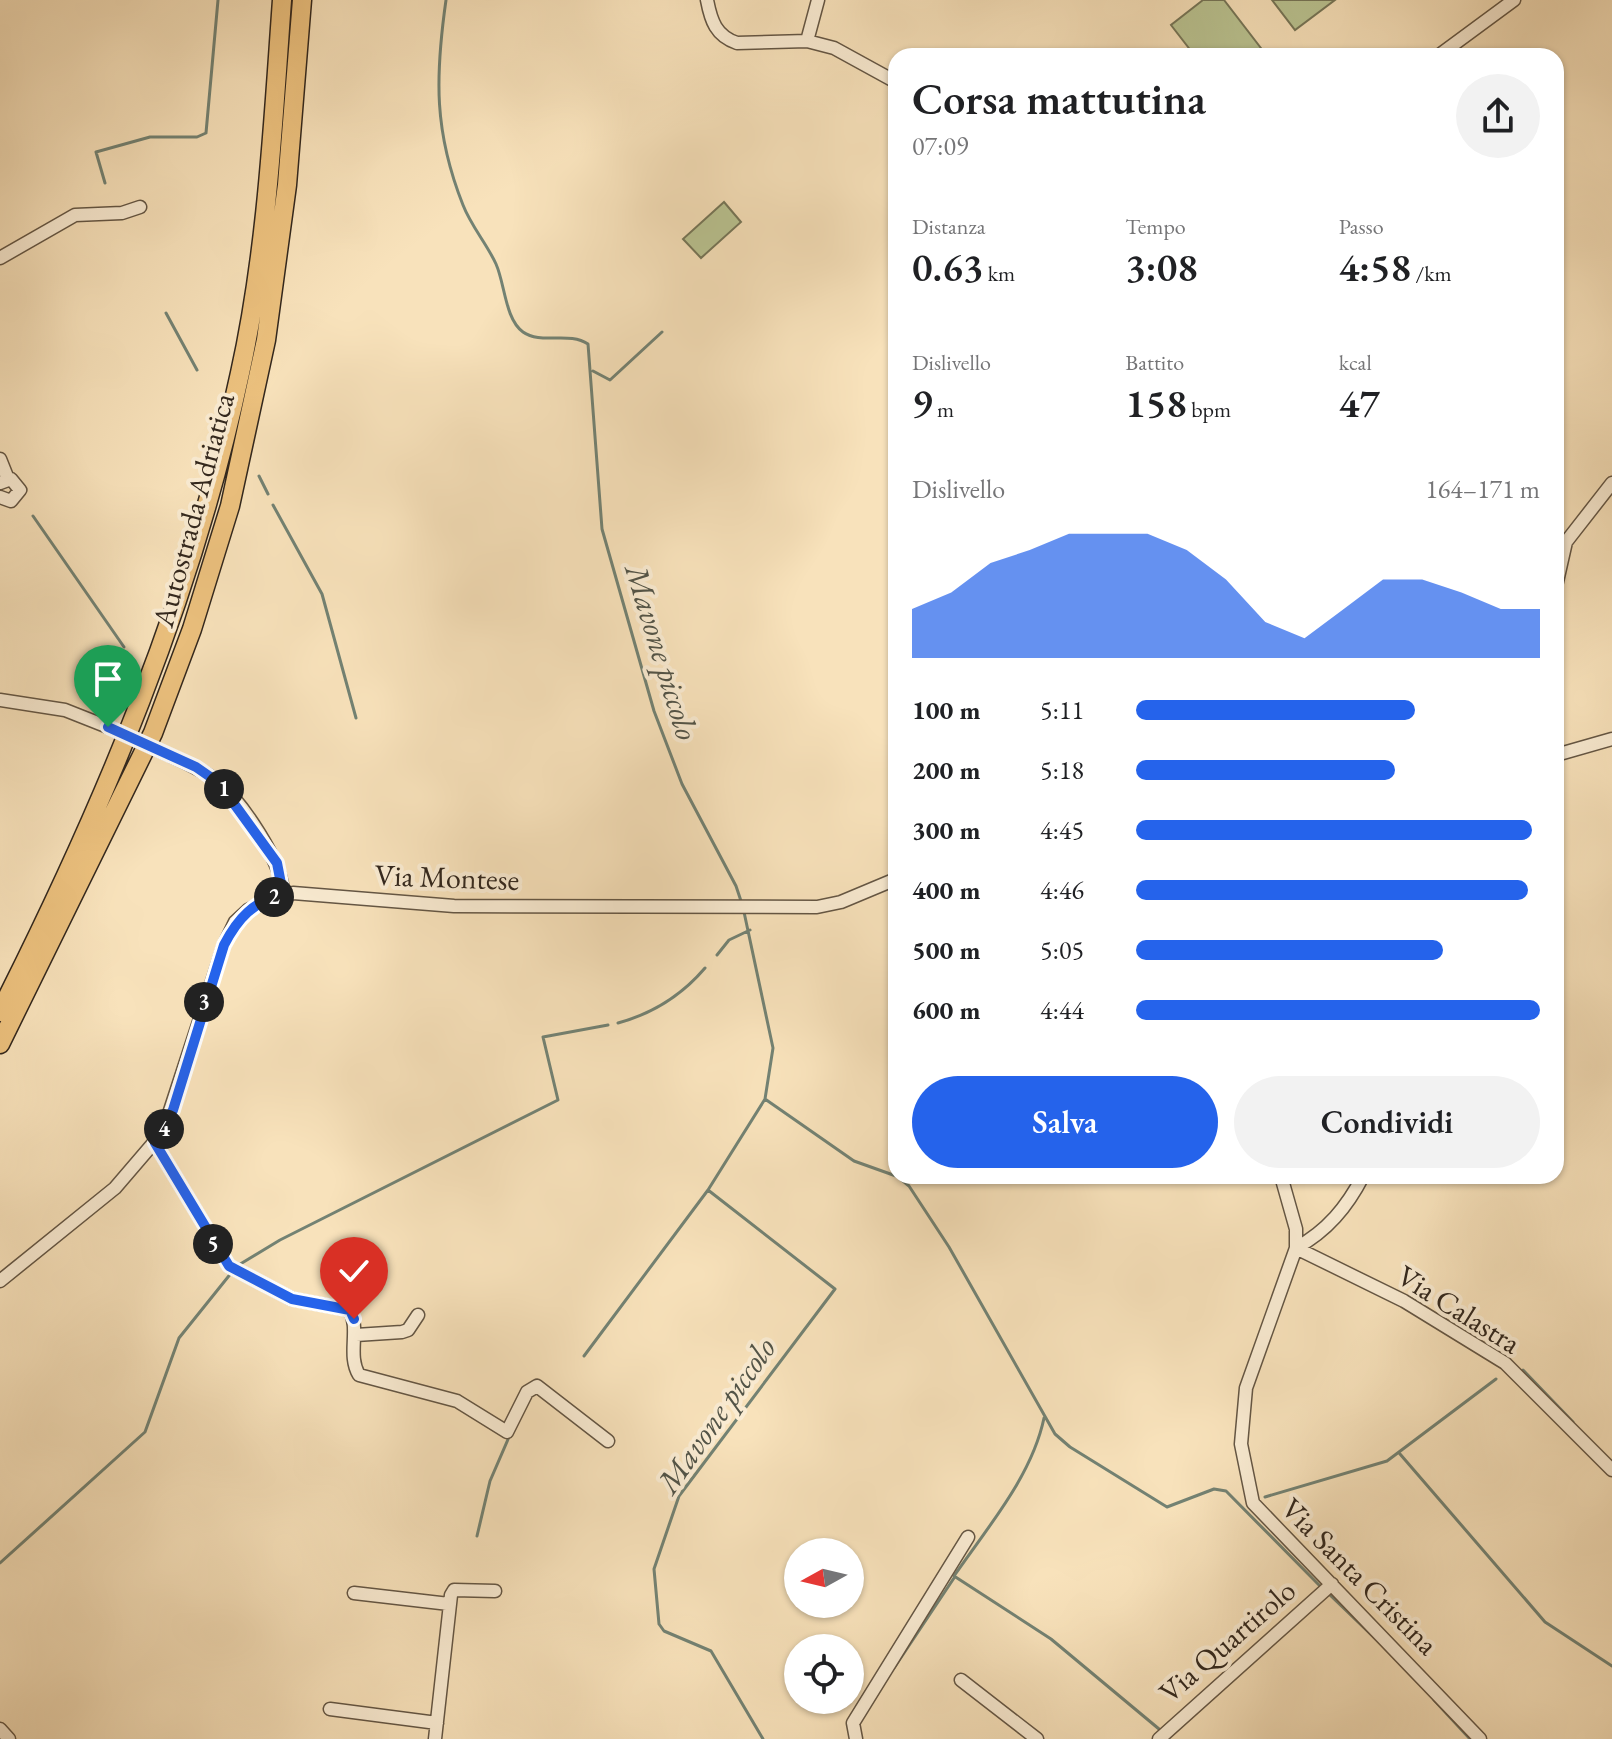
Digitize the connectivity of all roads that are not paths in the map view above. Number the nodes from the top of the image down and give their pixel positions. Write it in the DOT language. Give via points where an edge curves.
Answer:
graph roads {
  1 [pos="282,0"];
  2 [pos="302,0"];
  3 [pos="707,0"];
  4 [pos="818,0"];
  5 [pos="1514,0"];
  6 [pos="807,41"];
  7 [pos="1449,48"];
  8 [pos="888,77"];
  9 [pos="140,207"];
  10 [pos="0,258"];
  11 [pos="0,459"];
  12 [pos="4,481"];
  13 [pos="1612,483"];
  14 [pos="0,497"];
  15 [pos="1564,542"];
  16 [pos="0,700"];
  17 [pos="1612,739"];
  18 [pos="1564,753"];
  19 [pos="888,882"];
  20 [pos="283,894"];
  21 [pos="0,1012"];
  22 [pos="0,1044"];
  23 [pos="155,1143"];
  24 [pos="1283,1184"];
  25 [pos="1359,1184"];
  26 [pos="1296,1248"];
  27 [pos="0,1281"];
  28 [pos="418,1315"];
  29 [pos="356,1335"];
  30 [pos="608,1441"];
  31 [pos="1612,1470"];
  32 [pos="968,1537"];
  33 [pos="1332,1584"];
  34 [pos="495,1591"];
  35 [pos="354,1593"];
  36 [pos="449,1604"];
  37 [pos="961,1680"];
  38 [pos="330,1709"];
  39 [pos="437,1723"];
  40 [pos="0,1729"];
  41 [pos="9,1739"];
  42 [pos="435,1739"];
  43 [pos="856,1739"];
  44 [pos="1037,1739"];
  45 [pos="1159,1739"];
  46 [pos="1480,1739"];
  1 -- 21 [label="highway, Autostrada Adriatica" via="268,187 241,371 206,516 165,641 109,781"];
  2 -- 22 [label="highway, Autostrada Adriatica" via="287,185 266,340 230,506 153,733"];
  3 -- 6 [label="street" via="711,21 727,40"];
  4 -- 6 [label="street"];
  5 -- 7 [label="street"];
  6 -- 8 [label="street" via="853,57"];
  9 -- 10 [label="street" via="110,215 75,215"];
  11 -- 12 [label="street"];
  12 -- 14 [label="street" via="19,485 19,496 11,501"];
  13 -- 15 [label="street"];
  16 -- 20 [label="street, bridge" via="65,710 196,767 240,808 277,863"];
  17 -- 18 [label="street"];
  19 -- 20 [label="street, Via Montese" via="817,907 454,906"];
  20 -- 23 [label="street, Via Montese" via="248,910 229,934 173,1110"];
  23 -- 27 [label="street, Via Montese" via="105,1197"];
  23 -- 29 [label="street" via="229,1266 292,1299 350,1310"];
  24 -- 26 [label="street, Via Santa Cristina"];
  25 -- 26 [label="street" via="1347,1206"];
  26 -- 31 [label="street, Via Calastra" via="1404,1301 1505,1363"];
  26 -- 33 [label="street, Via Santa Cristina" via="1246,1388 1241,1444 1253,1503"];
  28 -- 29 [label="street" via="402,1332"];
  29 -- 30 [label="street" via="353,1361 359,1375 457,1401 507,1432 527,1392 537,1386"];
  32 -- 43 [label="street" via="853,1723"];
  33 -- 45 [label="street, Via Quartirolo"];
  33 -- 46 [label="street, Via Santa Cristina"];
  34 -- 36 [label="street" via="454,1590"];
  35 -- 36 [label="street"];
  36 -- 39 [label="street"];
  37 -- 44 [label="street"];
  38 -- 39 [label="street"];
  39 -- 42 [label="street"];
  40 -- 41 [label="street"];
}
